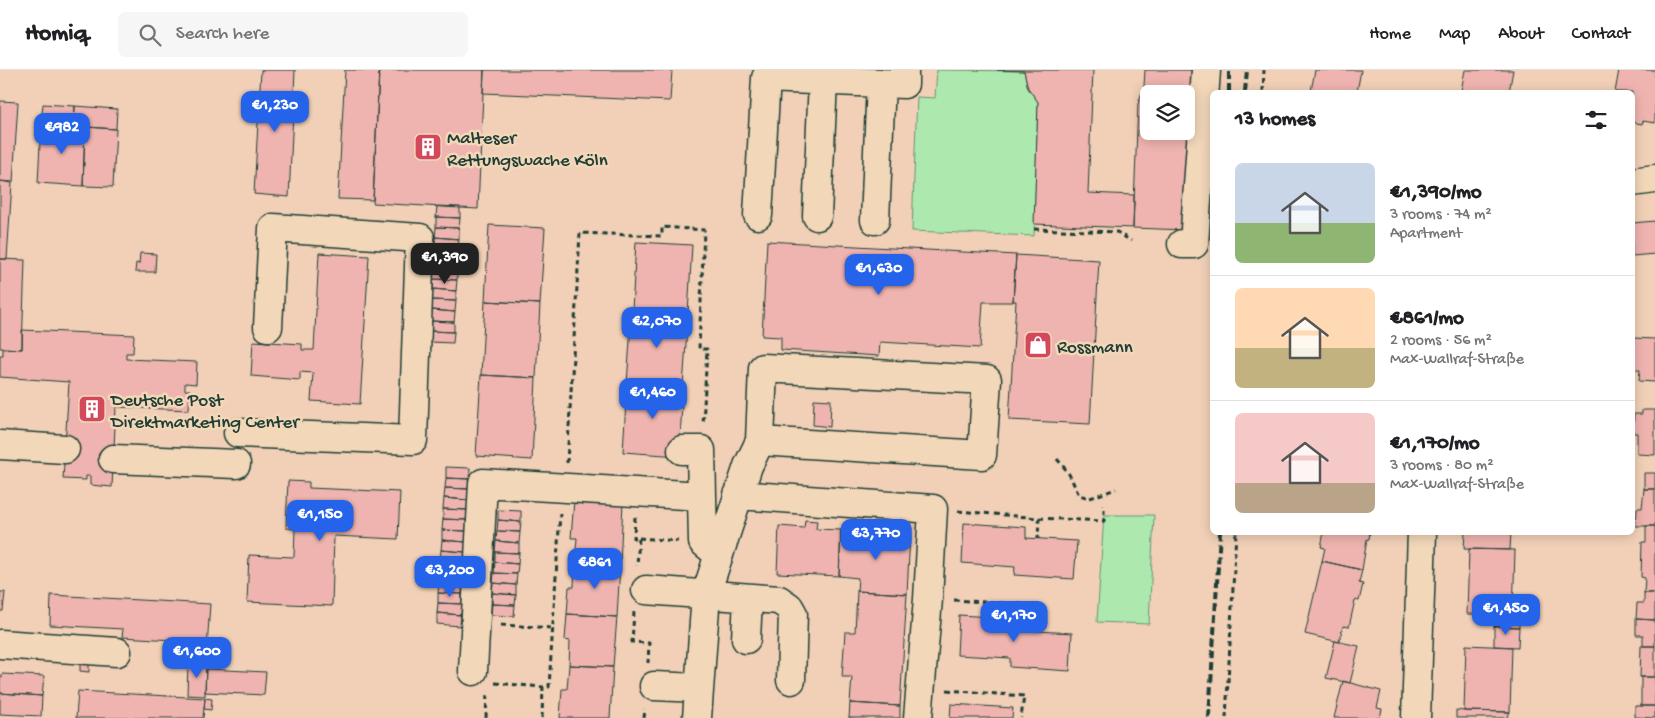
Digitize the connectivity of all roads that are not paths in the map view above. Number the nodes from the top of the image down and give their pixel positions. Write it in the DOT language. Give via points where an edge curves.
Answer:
graph roads {
  1 [pos="904,70"];
  2 [pos="1206,70"];
  3 [pos="823,80"];
  4 [pos="881,83"];
  5 [pos="1655,179"];
  6 [pos="1635,182"];
  7 [pos="758,215"];
  8 [pos="817,216"];
  9 [pos="875,220"];
  10 [pos="1182,244"];
  11 [pos="268,327"];
  12 [pos="238,433"];
  13 [pos="760,441"];
  14 [pos="0,445"];
  15 [pos="65,449"];
  16 [pos="692,450"];
  17 [pos="113,459"];
  18 [pos="236,464"];
  19 [pos="738,495"];
  20 [pos="702,496"];
  21 [pos="1422,535"];
  22 [pos="711,549"];
  23 [pos="646,590"];
  24 [pos="706,594"];
  25 [pos="748,598"];
  26 [pos="746,639"];
  27 [pos="0,644"];
  28 [pos="116,652"];
  29 [pos="480,677"];
  30 [pos="791,680"];
  31 [pos="654,686"];
  32 [pos="700,688"];
  33 [pos="697,718"];
  34 [pos="918,718"];
  35 [pos="1416,718"];
  1 -- 4 [label="street" via="904,84"];
  2 -- 10 [label="street" via="1194,244"];
  3 -- 4 [label="street"];
  3 -- 7 [label="street" via="766,78"];
  3 -- 8 [label="street"];
  4 -- 9 [label="street"];
  5 -- 6 [label="street"];
  11 -- 12 [label="street" via="273,228 420,238 413,440"];
  13 -- 13 [label="street" via="764,368 987,380 982,455"];
  13 -- 19 [label="street"];
  14 -- 15 [label="street"];
  16 -- 20 [label="street"];
  17 -- 18 [label="street"];
  19 -- 22 [label="street"];
  19 -- 34 [label="street" via="933,509"];
  20 -- 22 [label="street"];
  20 -- 29 [label="street" via="564,476 483,482 475,623"];
  21 -- 35 [label="street"];
  22 -- 24 [label="street"];
  23 -- 24 [label="street"];
  24 -- 25 [label="street"];
  24 -- 32 [label="street"];
  25 -- 26 [label="street"];
  25 -- 30 [label="street" via="779,600 793,614"];
  27 -- 28 [label="street"];
  31 -- 32 [label="street"];
  32 -- 33 [label="street"];
}
